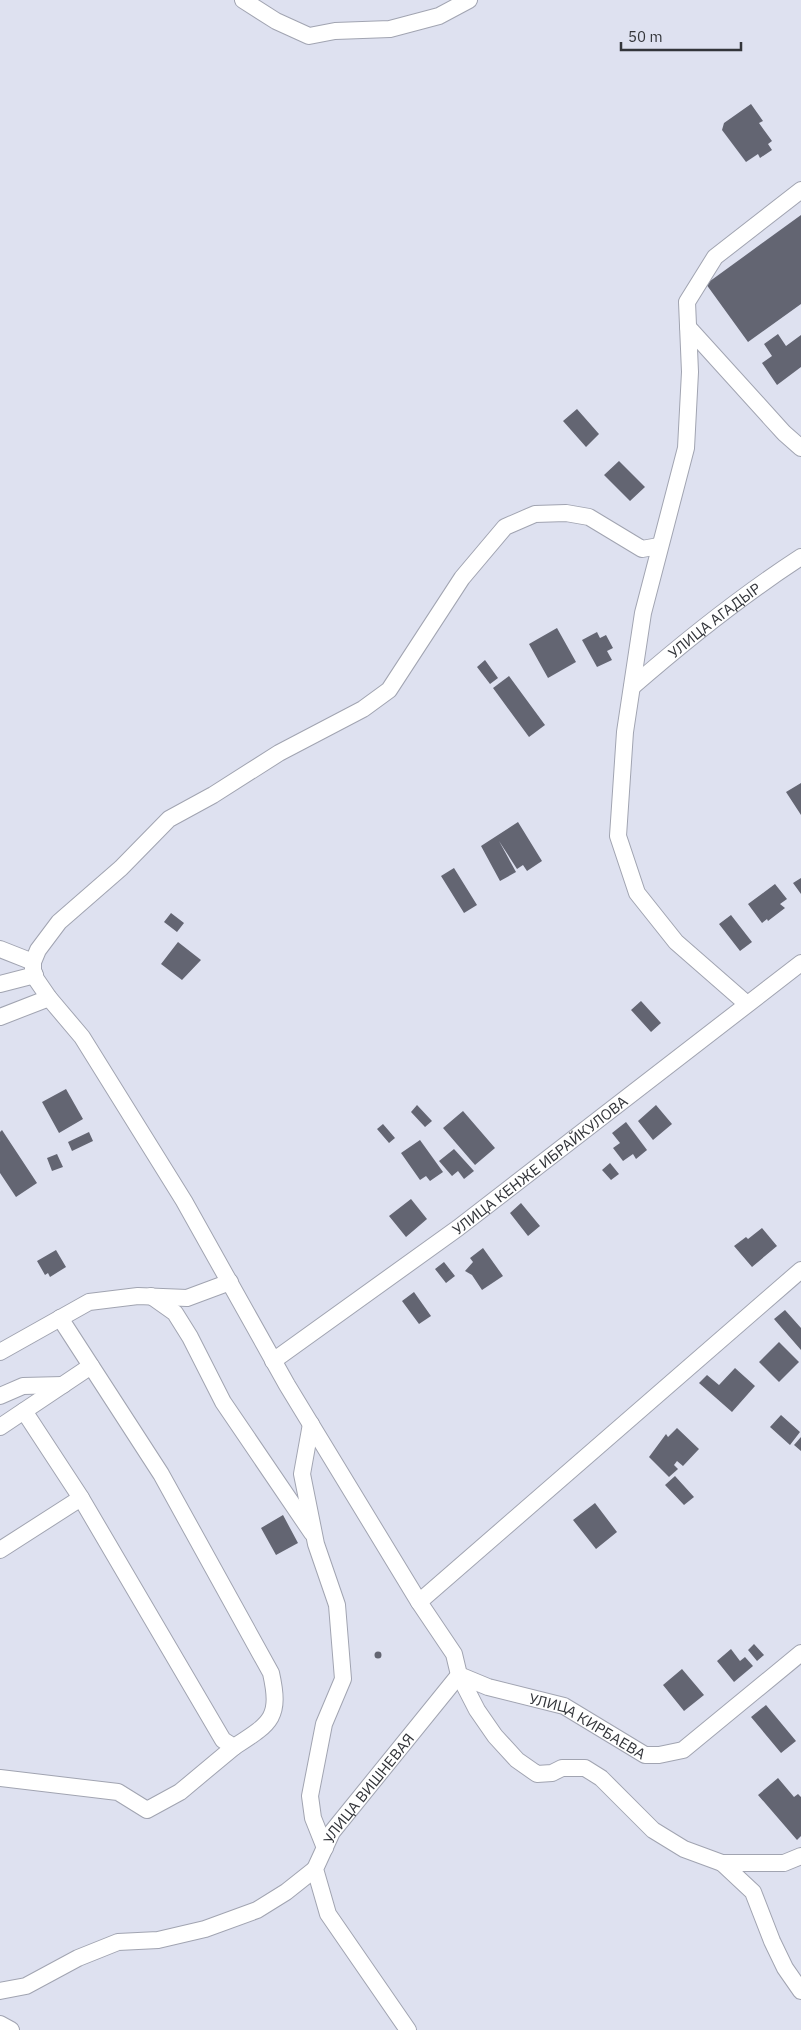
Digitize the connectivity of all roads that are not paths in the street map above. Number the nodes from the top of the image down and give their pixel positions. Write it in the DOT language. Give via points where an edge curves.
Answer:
graph roads {
  1 [pos="244,0"];
  2 [pos="469,0"];
  3 [pos="801,190"];
  4 [pos="688,327"];
  5 [pos="801,448"];
  6 [pos="659,546"];
  7 [pos="801,557"];
  8 [pos="632,687"];
  9 [pos="0,949"];
  10 [pos="801,963"];
  11 [pos="34,968"];
  12 [pos="0,984"];
  13 [pos="49,998"];
  14 [pos="747,1004"];
  15 [pos="0,1017"];
  16 [pos="801,1270"];
  17 [pos="230,1282"];
  18 [pos="152,1296"];
  19 [pos="60,1318"];
  20 [pos="0,1352"];
  21 [pos="274,1361"];
  22 [pos="91,1366"];
  23 [pos="63,1385"];
  24 [pos="0,1396"];
  25 [pos="24,1411"];
  26 [pos="311,1424"];
  27 [pos="0,1427"];
  28 [pos="81,1498"];
  29 [pos="315,1537"];
  30 [pos="0,1550"];
  31 [pos="419,1602"];
  32 [pos="801,1653"];
  33 [pos="459,1675"];
  34 [pos="234,1747"];
  35 [pos="0,1778"];
  36 [pos="325,1848"];
  37 [pos="801,1856"];
  38 [pos="722,1863"];
  39 [pos="315,1870"];
  40 [pos="0,1991"];
  41 [pos="801,1991"];
  42 [pos="0,2024"];
  43 [pos="11,2030"];
  44 [pos="408,2030"];
  1 -- 2 [label="street" via="276,21 309,36 336,31 390,29 439,16"];
  3 -- 4 [label="street" via="715,257 687,302"];
  4 -- 5 [label="street"];
  4 -- 6 [label="street" via="690,372 686,448"];
  6 -- 8 [label="street" via="643,613"];
  6 -- 11 [label="street" via="642,549 589,517 566,513 535,514 505,527 462,578 389,690 363,709 279,753 169,819 121,868 59,922 38,950"];
  7 -- 8 [label="street, УЛИЦА АГАДЫР" via="765,580 688,639"];
  8 -- 14 [label="street" via="625,732 618,836 637,893 676,942"];
  9 -- 11 [label="street"];
  10 -- 14 [label="street, УЛИЦА КЕНЖЕ ИБРАЙКУЛОВА"];
  11 -- 12 [label="street"];
  11 -- 13 [label="street"];
  13 -- 15 [label="street"];
  13 -- 17 [label="street" via="82,1037 184,1200"];
  14 -- 21 [label="street, УЛИЦА КЕНЖЕ ИБРАЙКУЛОВА" via="458,1228"];
  16 -- 31 [label="street"];
  17 -- 18 [label="street" via="187,1298"];
  17 -- 21 [label="street"];
  18 -- 19 [label="street" via="89,1302"];
  18 -- 29 [label="street" via="175,1313 224,1402"];
  19 -- 20 [label="street"];
  19 -- 22 [label="street"];
  21 -- 26 [label="street"];
  22 -- 23 [label="street"];
  22 -- 34 [label="street" via="161,1474 272,1673 277,1698 274,1715 255,1734"];
  23 -- 24 [label="street" via="23,1386"];
  23 -- 25 [label="street"];
  25 -- 27 [label="street"];
  25 -- 28 [label="street"];
  26 -- 29 [label="street" via="302,1474"];
  26 -- 31 [label="street"];
  28 -- 30 [label="street"];
  28 -- 34 [label="street" via="223,1740"];
  29 -- 36 [label="street" via="337,1606 343,1678 324,1724 310,1796 313,1818"];
  31 -- 33 [label="street" via="454,1654"];
  32 -- 33 [label="street, УЛИЦА КИРБАЕВА" via="683,1750 659,1755 645,1755 564,1706 488,1687"];
  33 -- 36 [label="street, УЛИЦА ВИШНЕВАЯ" via="332,1832"];
  33 -- 38 [label="street" via="477,1710 496,1736 518,1760 537,1774 552,1773 562,1768 585,1768 601,1778 653,1830 684,1849"];
  34 -- 35 [label="street" via="180,1792 147,1810 118,1792"];
  36 -- 39 [label="street, УЛИЦА ВИШНЕВАЯ"];
  37 -- 38 [label="street" via="784,1863"];
  38 -- 41 [label="street" via="753,1892 785,1968"];
  39 -- 40 [label="street" via="257,1910 205,1929 158,1940 118,1942 78,1958 26,1986"];
  39 -- 44 [label="street" via="328,1914"];
  42 -- 43 [label="street"];
}
